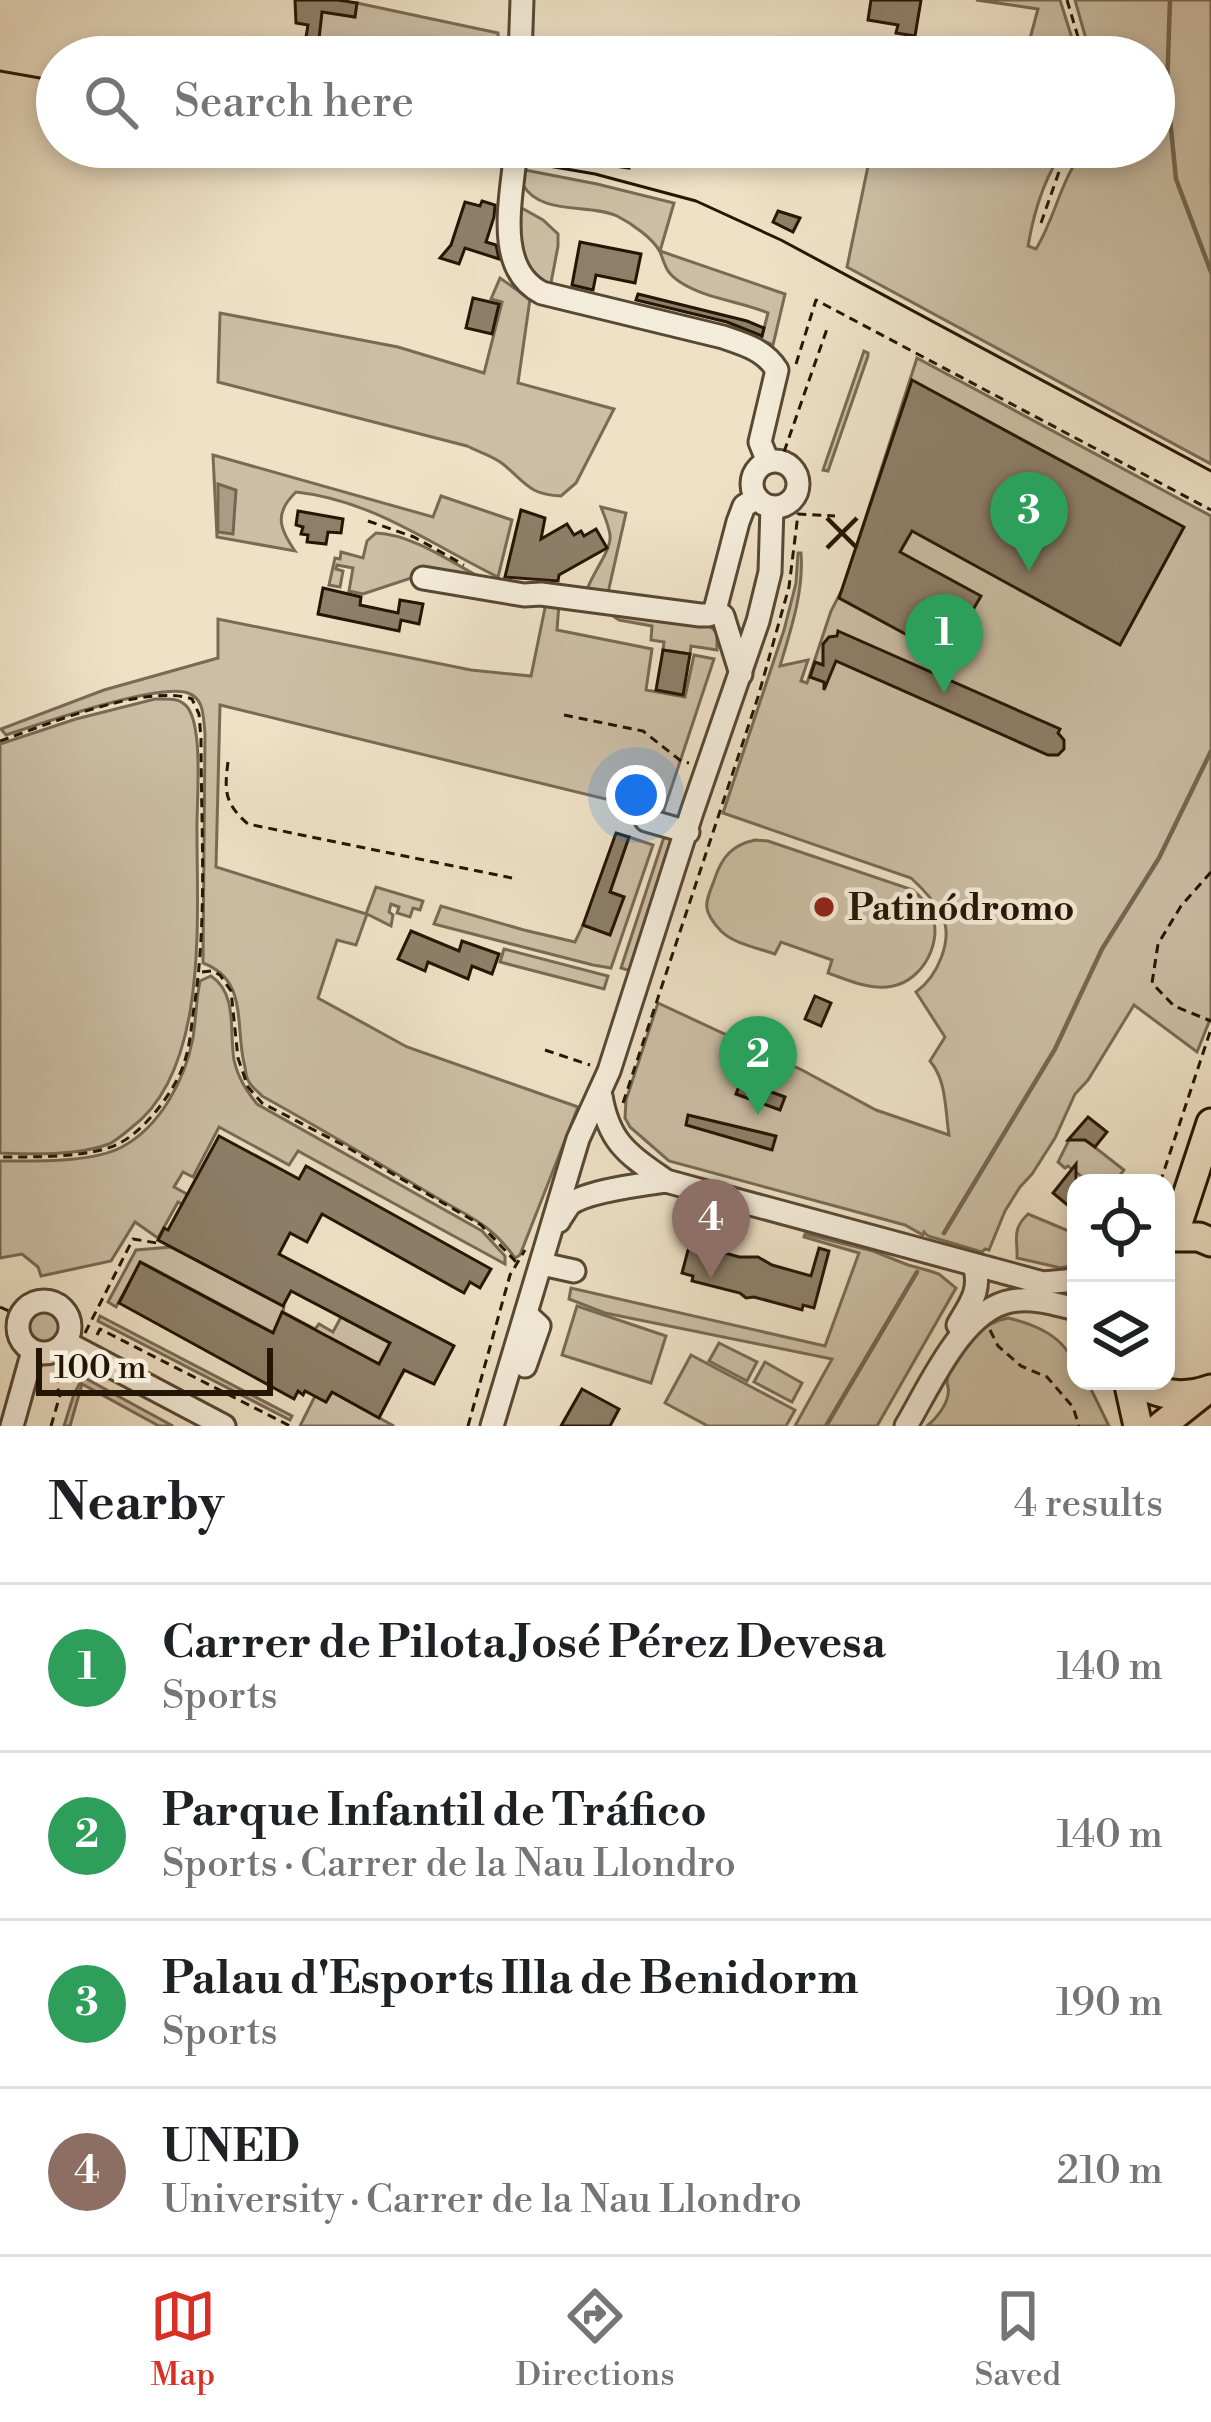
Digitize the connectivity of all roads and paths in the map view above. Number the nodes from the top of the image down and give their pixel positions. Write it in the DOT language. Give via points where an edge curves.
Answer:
graph roads {
  1 [pos="522,0"];
  2 [pos="1067,0"];
  3 [pos="521,36"];
  4 [pos="1078,36"];
  5 [pos="514,168"];
  6 [pos="1061,168"];
  7 [pos="1041,223"];
  8 [pos="828,326"];
  9 [pos="795,368"];
  10 [pos="771,455"];
  11 [pos="764,503"];
  12 [pos="1211,509"];
  13 [pos="835,516"];
  14 [pos="368,521"];
  15 [pos="468,567"];
  16 [pos="423,578"];
  17 [pos="715,610"];
  18 [pos="741,674"];
  19 [pos="564,715"];
  20 [pos="0,741"];
  21 [pos="228,762"];
  22 [pos="708,768"];
  23 [pos="646,820"];
  24 [pos="688,832"];
  25 [pos="1211,872"];
  26 [pos="512,878"];
  27 [pos="200,972"];
  28 [pos="1211,1022"];
  29 [pos="1211,1029"];
  30 [pos="545,1050"];
  31 [pos="609,1071"];
  32 [pos="601,1095"];
  33 [pos="621,1108"];
  34 [pos="1211,1123"];
  35 [pos="0,1157"];
  36 [pos="1163,1174"];
  37 [pos="666,1181"];
  38 [pos="1175,1222"];
  39 [pos="554,1228"];
  40 [pos="1175,1236"];
  41 [pos="1211,1242"];
  42 [pos="157,1243"];
  43 [pos="974,1265"];
  44 [pos="541,1268"];
  45 [pos="574,1271"];
  46 [pos="1067,1281"];
  47 [pos="1067,1307"];
  48 [pos="10,1312"];
  49 [pos="981,1313"];
  50 [pos="526,1314"];
  51 [pos="100,1329"];
  52 [pos="33,1351"];
  53 [pos="75,1353"];
  54 [pos="1132,1390"];
  55 [pos="1149,1390"];
  56 [pos="1206,1391"];
  57 [pos="919,1404"];
  58 [pos="12,1426"];
  59 [pos="51,1426"];
  60 [pos="224,1426"];
  61 [pos="290,1426"];
  62 [pos="492,1426"];
  63 [pos="506,1426"];
  64 [pos="906,1426"];
  65 [pos="1079,1426"];
  66 [pos="1138,1426"];
  67 [pos="1161,1426"];
  1 -- 3 [label="street"];
  2 -- 4 [label="path"];
  5 -- 10 [label="street" via="511,255 518,274 542,293 763,354 778,370 760,442"];
  6 -- 7 [label="path"];
  8 -- 10 [label="path" via="785,452"];
  9 -- 12 [label="path" via="816,300"];
  10 -- 11 [label="street" via="753,477"];
  10 -- 11 [label="street" via="790,467 795,495"];
  11 -- 17 [label="street" via="744,506"];
  11 -- 18 [label="street" via="770,572"];
  13 -- 33 [label="path" via="798,514 789,587 758,698"];
  14 -- 15 [label="path"];
  16 -- 17 [label="street" via="700,615"];
  17 -- 18 [label="street"];
  18 -- 22 [label="street"];
  19 -- 22 [label="path" via="644,731 681,761"];
  20 -- 27 [label="path" via="136,698 192,699 200,739"];
  21 -- 26 [label="path" via="231,809 248,824"];
  22 -- 24 [label="street"];
  23 -- 24 [label="street"];
  24 -- 31 [label="street"];
  25 -- 28 [label="path" via="1158,944 1152,983 1174,1006"];
  27 -- 35 [label="path" via="185,1062 141,1129 89,1152"];
  27 -- 44 [label="path" via="220,975 231,991 238,1058 262,1103 481,1225 516,1264"];
  29 -- 36 [label="path"];
  30 -- 31 [label="path"];
  31 -- 32 [label="street"];
  32 -- 37 [label="street" via="615,1138"];
  32 -- 39 [label="street" via="578,1139"];
  34 -- 38 [label="main road"];
  37 -- 39 [label="street" via="569,1204"];
  37 -- 43 [label="street"];
  39 -- 44 [label="street"];
  40 -- 41 [label="main road"];
  42 -- 53 [label="path" via="133,1239"];
  43 -- 46 [label="street" via="1043,1283"];
  43 -- 57 [label="street" via="976,1294 919,1389"];
  44 -- 45 [label="street"];
  44 -- 50 [label="street"];
  47 -- 49 [label="street" via="1013,1300"];
  48 -- 52 [label="street"];
  48 -- 53 [label="street" via="56,1305 68,1317"];
  49 -- 57 [label="street"];
  49 -- 65 [label="path" via="998,1346 1047,1377"];
  50 -- 62 [label="street"];
  50 -- 63 [label="street" via="538,1325"];
  51 -- 61 [label="path"];
  52 -- 53 [label="street"];
  52 -- 58 [label="street"];
  53 -- 59 [label="path" via="58,1377"];
  53 -- 60 [label="street"];
  54 -- 66 [label="main road"];
  55 -- 56 [label="main road"];
  56 -- 67 [label="main road"];
  57 -- 64 [label="street"];
}
